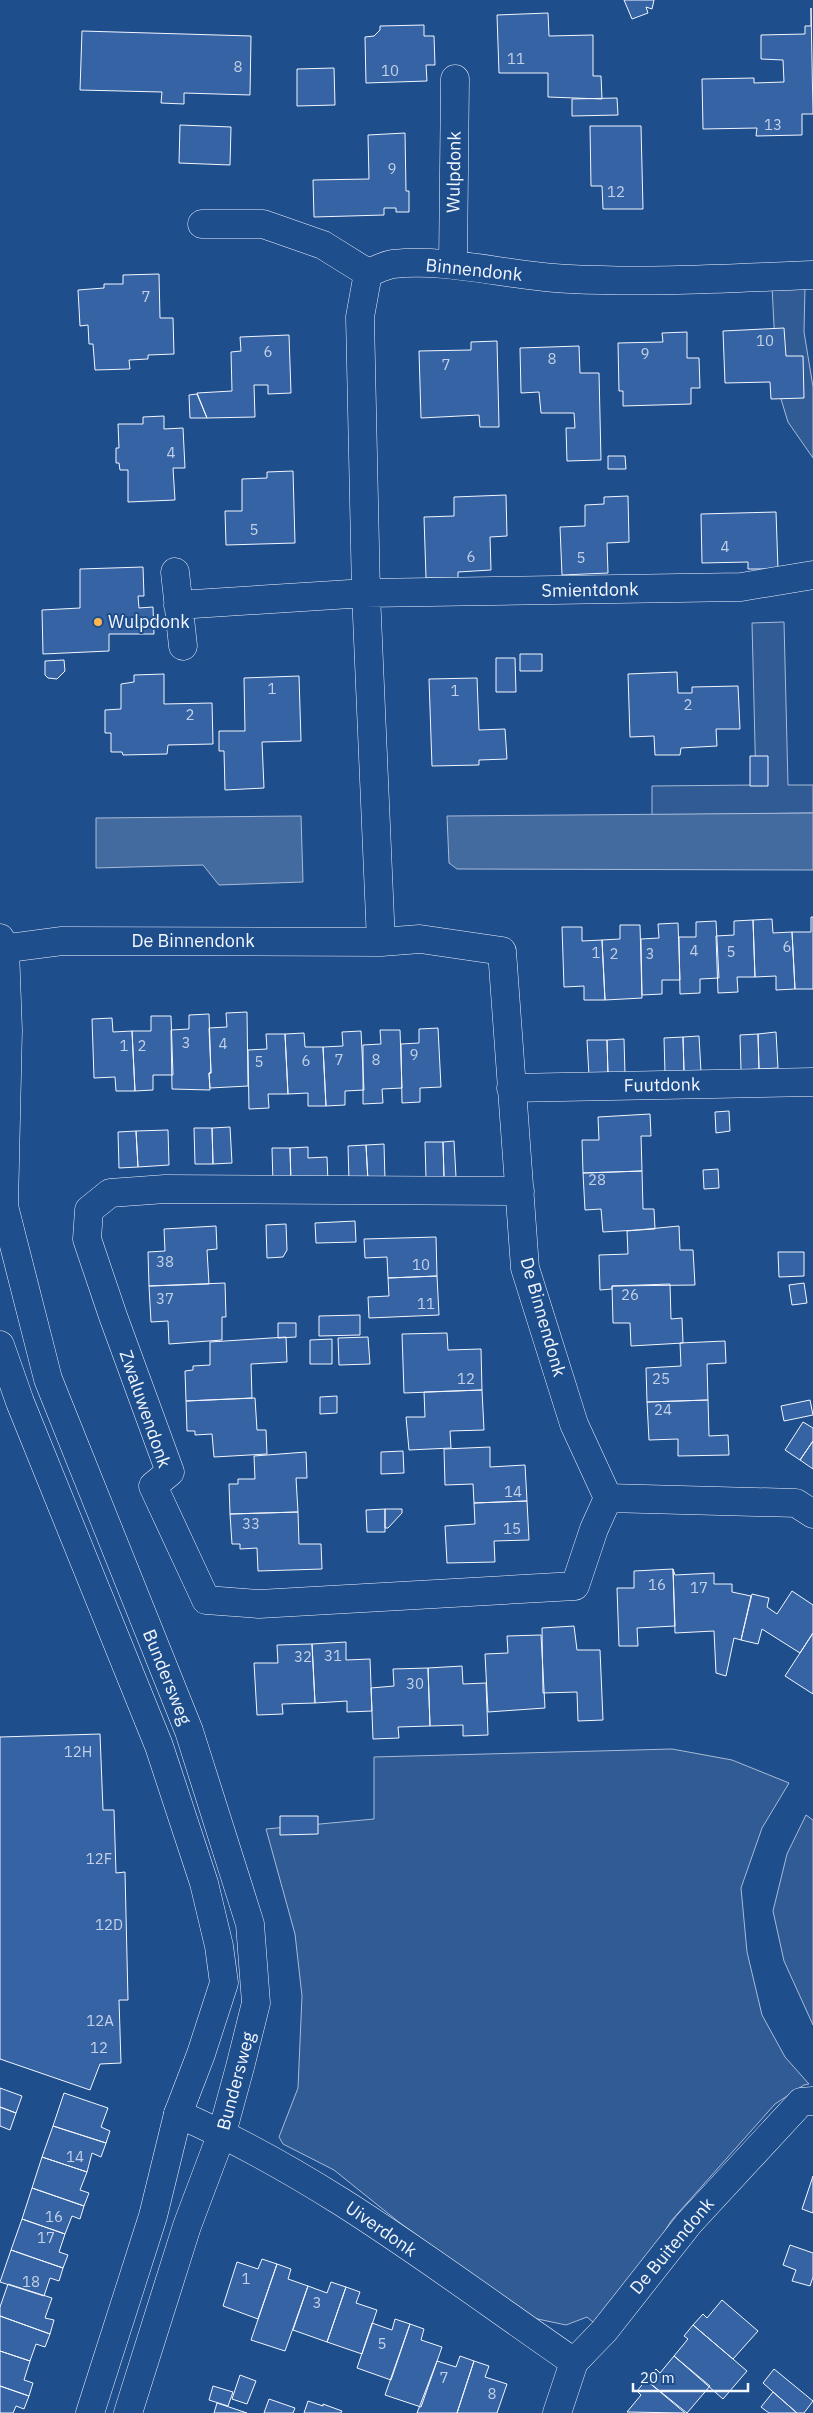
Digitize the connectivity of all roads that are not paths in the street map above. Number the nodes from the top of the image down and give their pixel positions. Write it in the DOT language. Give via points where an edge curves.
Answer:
graph roads {
  1 [pos="455,79"];
  2 [pos="202,224"];
  3 [pos="453,264"];
  4 [pos="368,273"];
  5 [pos="813,275"];
  6 [pos="175,572"];
  7 [pos="813,575"];
  8 [pos="366,593"];
  9 [pos="178,605"];
  10 [pos="182,646"];
  11 [pos="381,942"];
  12 [pos="2,945"];
  13 [pos="813,1082"];
  14 [pos="511,1088"];
  15 [pos="520,1191"];
  16 [pos="0,1345"];
  17 [pos="608,1498"];
  18 [pos="813,1514"];
  19 [pos="813,2101"];
  20 [pos="178,2114"];
  21 [pos="222,2133"];
  22 [pos="574,2362"];
  23 [pos="90,2413"];
  24 [pos="128,2413"];
  25 [pos="557,2413"];
  1 -- 3 [label="street, Wulpdonk"];
  2 -- 4 [label="street" via="263,224 324,245"];
  3 -- 4 [label="street, Binnendonk" via="392,264"];
  3 -- 5 [label="street, Binnendonk" via="569,279"];
  4 -- 8 [label="street" via="360,316"];
  6 -- 9 [label="street"];
  7 -- 8 [label="street, Smientdonk" via="742,587"];
  8 -- 9 [label="street"];
  8 -- 11 [label="street"];
  9 -- 10 [label="street"];
  11 -- 12 [label="street, De Binnendonk" via="62,941"];
  11 -- 14 [label="street, De Binnendonk" via="420,939 502,951"];
  12 -- 21 [label="street, Bundersweg" via="8,1030 4,1206 48,1379 189,1731 250,1924 256,2003"];
  13 -- 14 [label="street, Fuutdonk"];
  14 -- 15 [label="street, De Binnendonk"];
  15 -- 17 [label="street, De Binnendonk" via="525,1268 574,1424"];
  15 -- 17 [label="street, Zwaluwendonk" via="165,1189 110,1193 89,1210 87,1239 170,1472 152,1486 206,1600 259,1604 575,1586"];
  16 -- 20 [label="street, Bundersweg" via="159,1746 204,1883 219,1946 224,1983"];
  17 -- 18 [label="street" via="796,1503"];
  19 -- 22 [label="street, De Buitendonk" via="801,2102 689,2223 604,2331"];
  20 -- 21 [label="street, Uiverdonk"];
  20 -- 23 [label="street, Bundersweg" via="153,2216"];
  21 -- 22 [label="street, Uiverdonk" via="270,2157 340,2201"];
  21 -- 24 [label="street, Bundersweg" via="187,2226"];
  22 -- 25 [label="street, De Buitendonk"];
}
